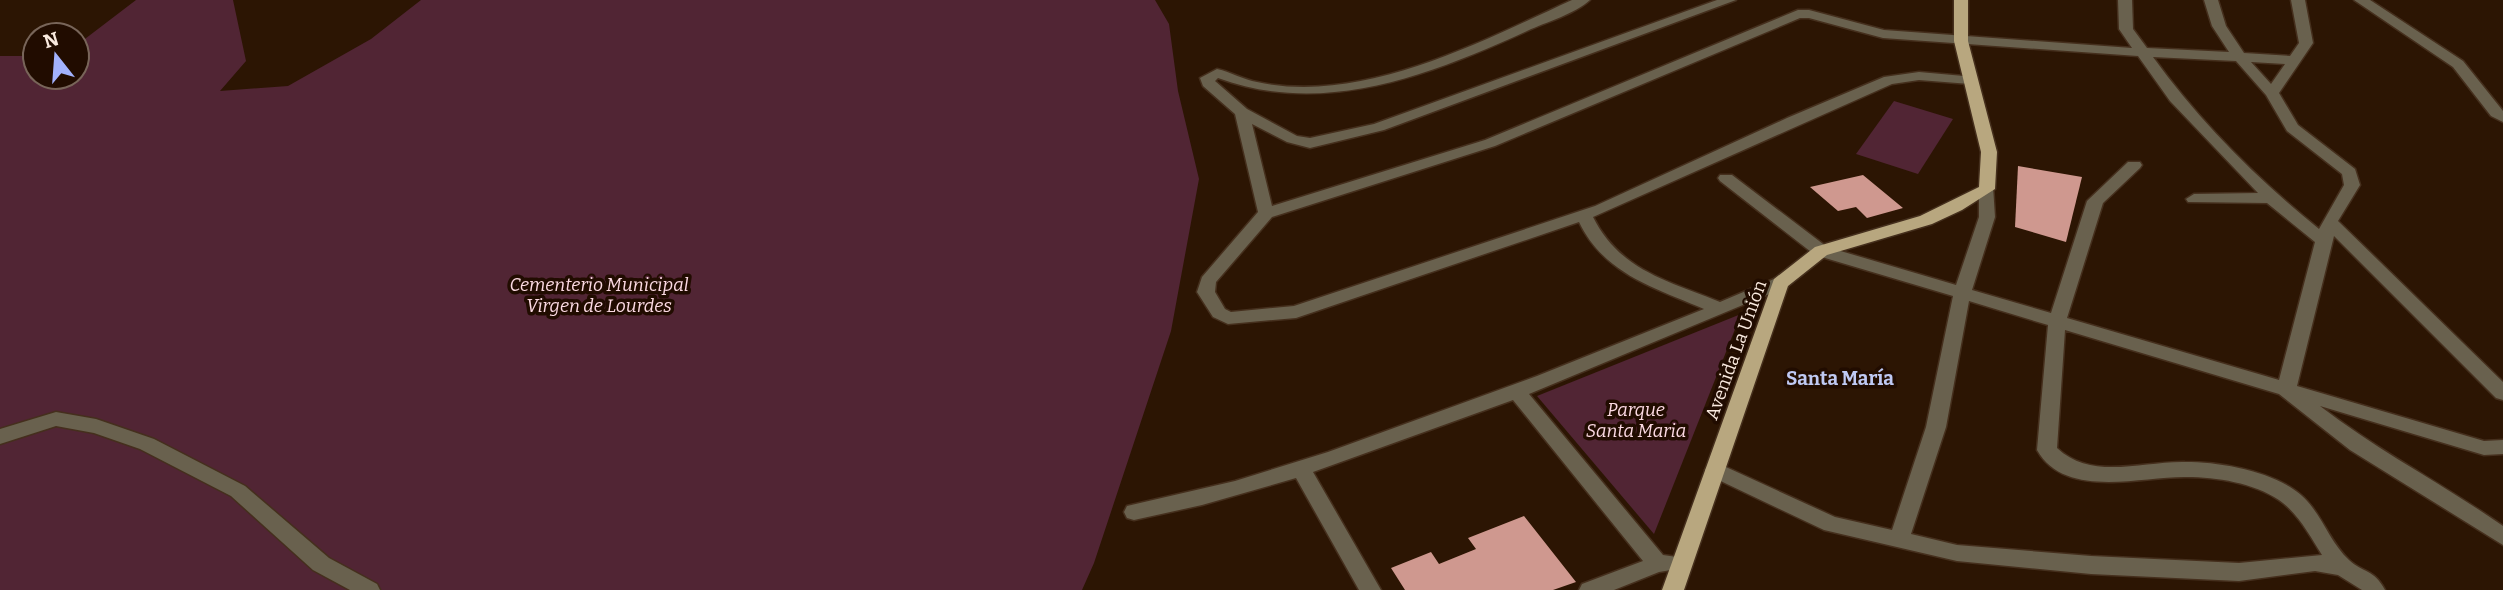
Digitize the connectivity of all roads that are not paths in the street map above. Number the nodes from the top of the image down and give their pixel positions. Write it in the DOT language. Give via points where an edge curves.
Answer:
graph roads {
  1 [pos="1583,0"];
  2 [pos="1729,0"];
  3 [pos="1961,0"];
  4 [pos="2125,0"];
  5 [pos="2211,0"];
  6 [pos="2298,0"];
  7 [pos="2361,0"];
  8 [pos="1961,41"];
  9 [pos="2142,52"];
  10 [pos="2239,57"];
  11 [pos="2295,60"];
  12 [pos="1970,80"];
  13 [pos="2272,93"];
  14 [pos="1241,112"];
  15 [pos="2501,115"];
  16 [pos="2134,165"];
  17 [pos="1726,178"];
  18 [pos="1987,189"];
  19 [pos="2271,198"];
  20 [pos="2194,199"];
  21 [pos="1266,213"];
  22 [pos="1584,215"];
  23 [pos="2329,222"];
  24 [pos="2324,241"];
  25 [pos="1821,251"];
  26 [pos="1780,283"];
  27 [pos="1962,293"];
  28 [pos="1721,309"];
  29 [pos="2057,322"];
  30 [pos="2286,390"];
  31 [pos="1518,393"];
  32 [pos="2503,393"];
  33 [pos="0,437"];
  34 [pos="2503,447"];
  35 [pos="1301,469"];
  36 [pos="1715,470"];
  37 [pos="1134,512"];
  38 [pos="2503,537"];
  39 [pos="1899,539"];
  40 [pos="1683,562"];
  41 [pos="1658,564"];
  42 [pos="2342,567"];
  43 [pos="358,588"];
  44 [pos="1370,590"];
  45 [pos="1590,590"];
  46 [pos="1673,590"];
  47 [pos="2374,590"];
  1 -- 14 [label="street" via="1467,53 1387,78 1298,90 1209,75 1208,83"];
  2 -- 14 [label="street" via="1341,137 1310,143 1292,139"];
  3 -- 8 [label="main road"];
  4 -- 9 [label="street" via="2126,29"];
  5 -- 10 [label="street"];
  6 -- 11 [label="street" via="2306,43"];
  7 -- 15 [label="street" via="2458,64"];
  8 -- 9 [label="street"];
  8 -- 12 [label="main road"];
  8 -- 21 [label="street" via="1883,34 1798,14 1490,143"];
  9 -- 10 [label="street"];
  9 -- 19 [label="street" via="2175,98"];
  10 -- 11 [label="street"];
  10 -- 13 [label="street"];
  11 -- 13 [label="street"];
  12 -- 18 [label="main road" via="1989,152"];
  12 -- 22 [label="street" via="1919,76 1889,80"];
  13 -- 23 [label="street" via="2292,128 2349,172 2352,185"];
  14 -- 21 [label="street"];
  16 -- 29 [label="street" via="2095,201"];
  17 -- 25 [label="street"];
  18 -- 25 [label="main road, Avenida La Unión" via="1926,220"];
  18 -- 27 [label="street" via="1987,217"];
  19 -- 20 [label="street"];
  19 -- 24 [label="street"];
  21 -- 22 [label="street" via="1208,281 1206,292 1219,313 1228,318 1296,312"];
  22 -- 28 [label="street" via="1615,261"];
  23 -- 24 [label="street"];
  23 -- 32 [label="street"];
  24 -- 30 [label="street"];
  25 -- 26 [label="main road, Avenida La Unión"];
  25 -- 27 [label="street"];
  26 -- 28 [label="street"];
  26 -- 36 [label="main road, Avenida La Unión"];
  27 -- 29 [label="street"];
  27 -- 39 [label="street" via="1936,427"];
  28 -- 31 [label="street"];
  29 -- 30 [label="street"];
  29 -- 42 [label="street" via="2047,450 2058,461 2109,474 2186,468 2275,489 2297,504"];
  30 -- 34 [label="street" via="2484,448"];
  30 -- 38 [label="street" via="2357,445"];
  31 -- 35 [label="street"];
  31 -- 41 [label="street"];
  33 -- 43 [label="street" via="57,419 96,426 147,444 238,491 321,564"];
  35 -- 37 [label="street"];
  35 -- 44 [label="street"];
  36 -- 39 [label="street" via="1831,524"];
  36 -- 40 [label="main road, Avenida La Unión"];
  39 -- 42 [label="street" via="1957,553 2091,565 2239,572 2315,562"];
  40 -- 41 [label="street"];
  40 -- 46 [label="main road, Avenida La Unión"];
  41 -- 45 [label="street"];
  42 -- 47 [label="street" via="2367,580"];
}
